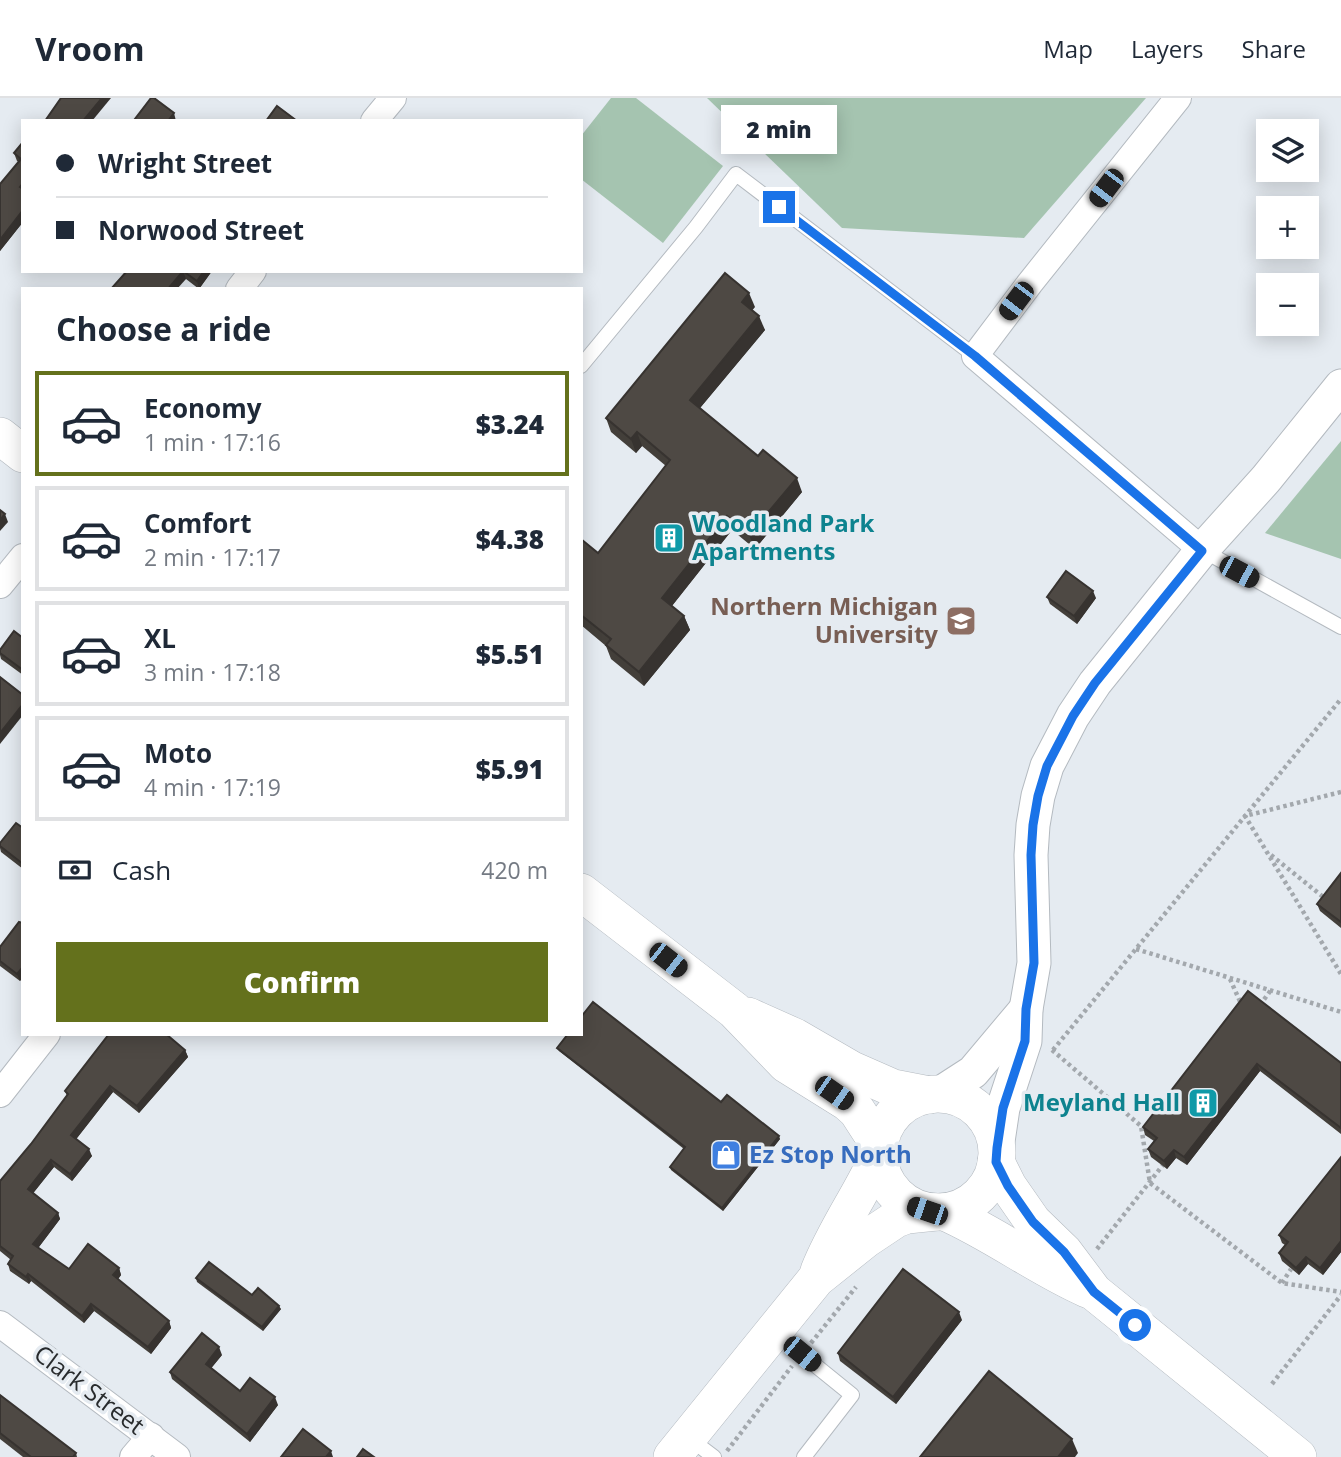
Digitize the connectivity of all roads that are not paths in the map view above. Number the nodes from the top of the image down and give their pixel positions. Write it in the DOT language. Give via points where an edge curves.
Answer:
graph roads {
  1 [pos="393,98"];
  2 [pos="1178,98"];
  3 [pos="376,119"];
  4 [pos="251,273"];
  5 [pos="241,287"];
  6 [pos="975,356"];
  7 [pos="583,364"];
  8 [pos="1341,386"];
  9 [pos="0,436"];
  10 [pos="21,452"];
  11 [pos="1202,551"];
  12 [pos="21,559"];
  13 [pos="0,585"];
  14 [pos="1341,627"];
  15 [pos="583,894"];
  16 [pos="1026,1009"];
  17 [pos="734,1010"];
  18 [pos="45,1036"];
  19 [pos="0,1094"];
  20 [pos="934,1095"];
  21 [pos="879,1150"];
  22 [pos="996,1155"];
  23 [pos="940,1212"];
  24 [pos="816,1279"];
  25 [pos="1094,1292"];
  26 [pos="0,1324"];
  27 [pos="773,1331"];
  28 [pos="151,1436"];
  29 [pos="691,1450"];
  30 [pos="133,1457"];
  31 [pos="177,1457"];
  32 [pos="804,1457"];
  33 [pos="1298,1457"];
  1 -- 3 [label="street"];
  2 -- 6 [label="street"];
  4 -- 5 [label="street"];
  6 -- 7 [label="lane" via="736,174"];
  6 -- 11 [label="street"];
  8 -- 11 [label="street"];
  9 -- 10 [label="main road"];
  11 -- 14 [label="lane"];
  11 -- 16 [label="street" via="1095,683 1047,766 1033,825 1034,963"];
  12 -- 13 [label="street"];
  15 -- 17 [label="main road"];
  16 -- 20 [label="street" via="974,1072"];
  16 -- 22 [label="street" via="1025,1041 1003,1108"];
  17 -- 20 [label="main road" via="893,1088"];
  17 -- 21 [label="main road" via="786,1064 857,1111"];
  18 -- 19 [label="street"];
  20 -- 21 [label="main road" via="910,1101 895,1112 884,1128"];
  20 -- 22 [label="main road" via="958,1097 982,1114 992,1130"];
  21 -- 23 [label="main road" via="886,1182 897,1197 910,1206"];
  21 -- 24 [label="main road"];
  22 -- 23 [label="main road" via="989,1184 977,1198 962,1208"];
  22 -- 25 [label="main road" via="1008,1186 1033,1222 1064,1252"];
  23 -- 24 [label="main road" via="897,1219"];
  23 -- 25 [label="main road" via="986,1231 1046,1269"];
  24 -- 27 [label="main road"];
  25 -- 33 [label="main road"];
  26 -- 28 [label="street, Clark Street"];
  27 -- 29 [label="main road"];
  27 -- 32 [label="lane" via="852,1395"];
  28 -- 30 [label="street"];
  28 -- 31 [label="street, Clark Street"];
}
